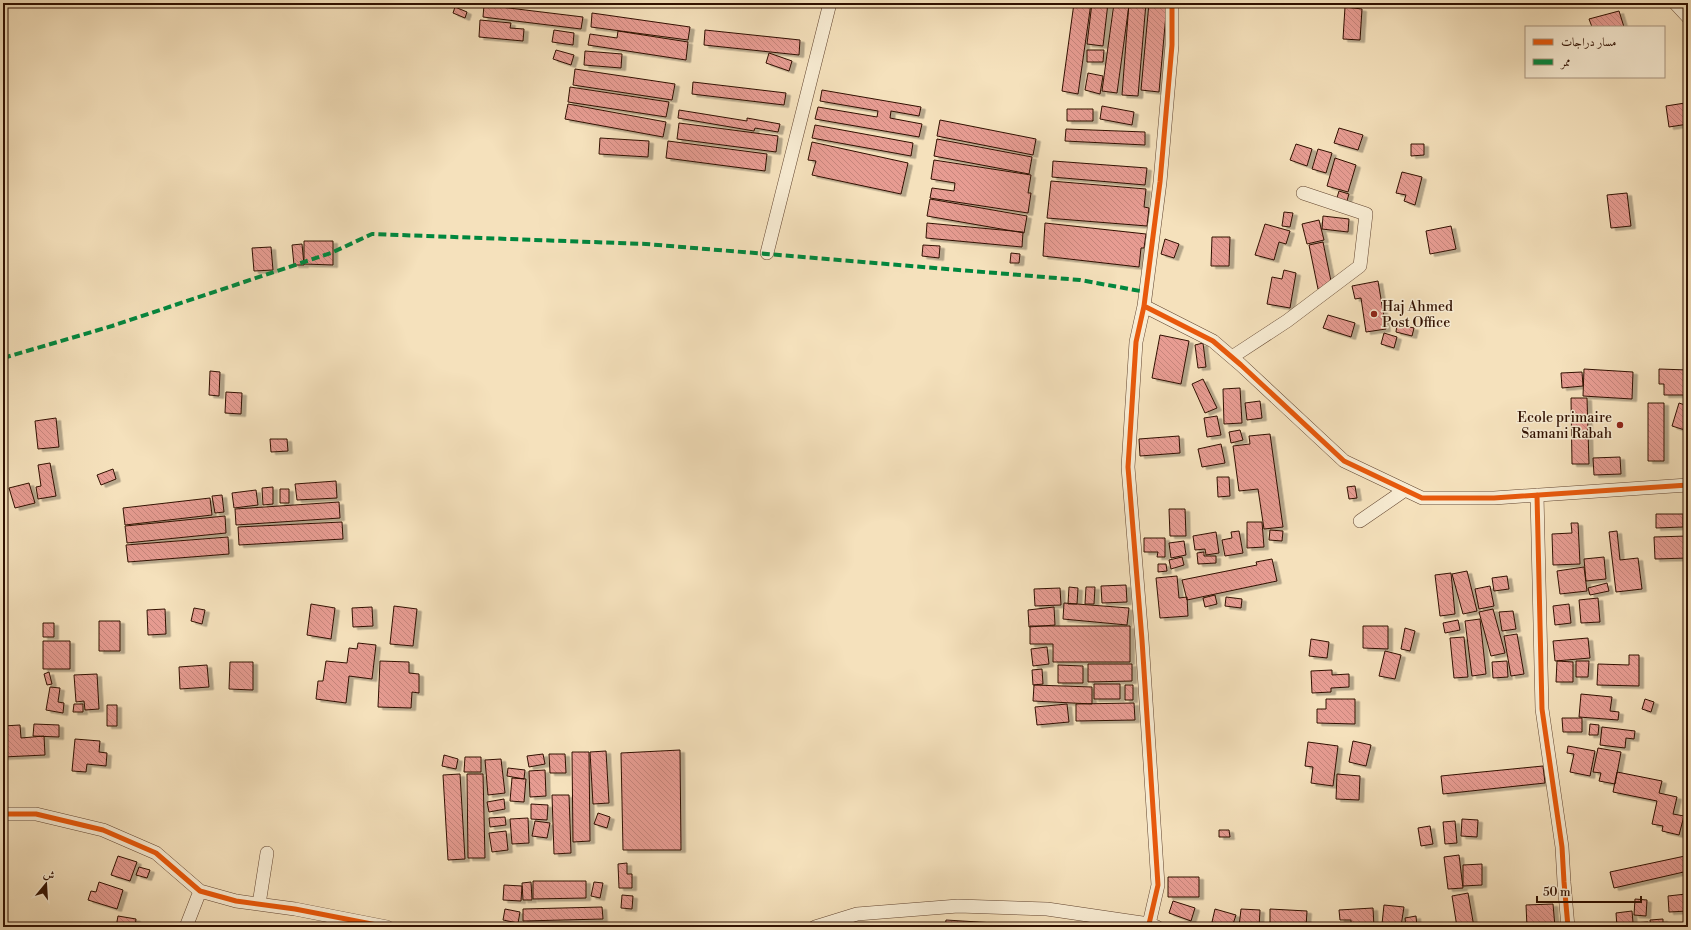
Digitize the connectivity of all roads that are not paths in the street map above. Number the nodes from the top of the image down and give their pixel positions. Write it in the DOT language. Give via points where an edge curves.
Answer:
graph roads {
  1 [pos="830,3"];
  2 [pos="1172,3"];
  3 [pos="1675,3"];
  4 [pos="1688,17"];
  5 [pos="1303,193"];
  6 [pos="767,253"];
  7 [pos="1144,306"];
  8 [pos="1232,357"];
  9 [pos="1688,485"];
  10 [pos="1405,490"];
  11 [pos="1537,495"];
  12 [pos="1360,521"];
  13 [pos="3,814"];
  14 [pos="267,853"];
  15 [pos="200,890"];
  16 [pos="259,904"];
  17 [pos="1154,926"];
  18 [pos="186,927"];
  19 [pos="387,927"];
  20 [pos="815,927"];
  21 [pos="1568,927"];
  1 -- 6 [label="street"];
  2 -- 7 [label="street" via="1172,45 1160,182"];
  3 -- 4 [label="street"];
  5 -- 8 [label="street" via="1366,214 1360,266 1287,321"];
  7 -- 8 [label="street" via="1213,341"];
  7 -- 17 [label="street" via="1136,342 1128,468 1158,885"];
  8 -- 10 [label="street" via="1344,461"];
  9 -- 11 [label="street"];
  10 -- 11 [label="street" via="1422,498"];
  10 -- 12 [label="street"];
  11 -- 21 [label="street" via="1542,709 1562,847"];
  13 -- 15 [label="street" via="36,814 103,830 156,853"];
  14 -- 16 [label="street"];
  15 -- 16 [label="street" via="236,901"];
  15 -- 18 [label="street"];
  16 -- 19 [label="street"];
  17 -- 20 [label="street" via="1047,909 958,906 858,914"];
}
